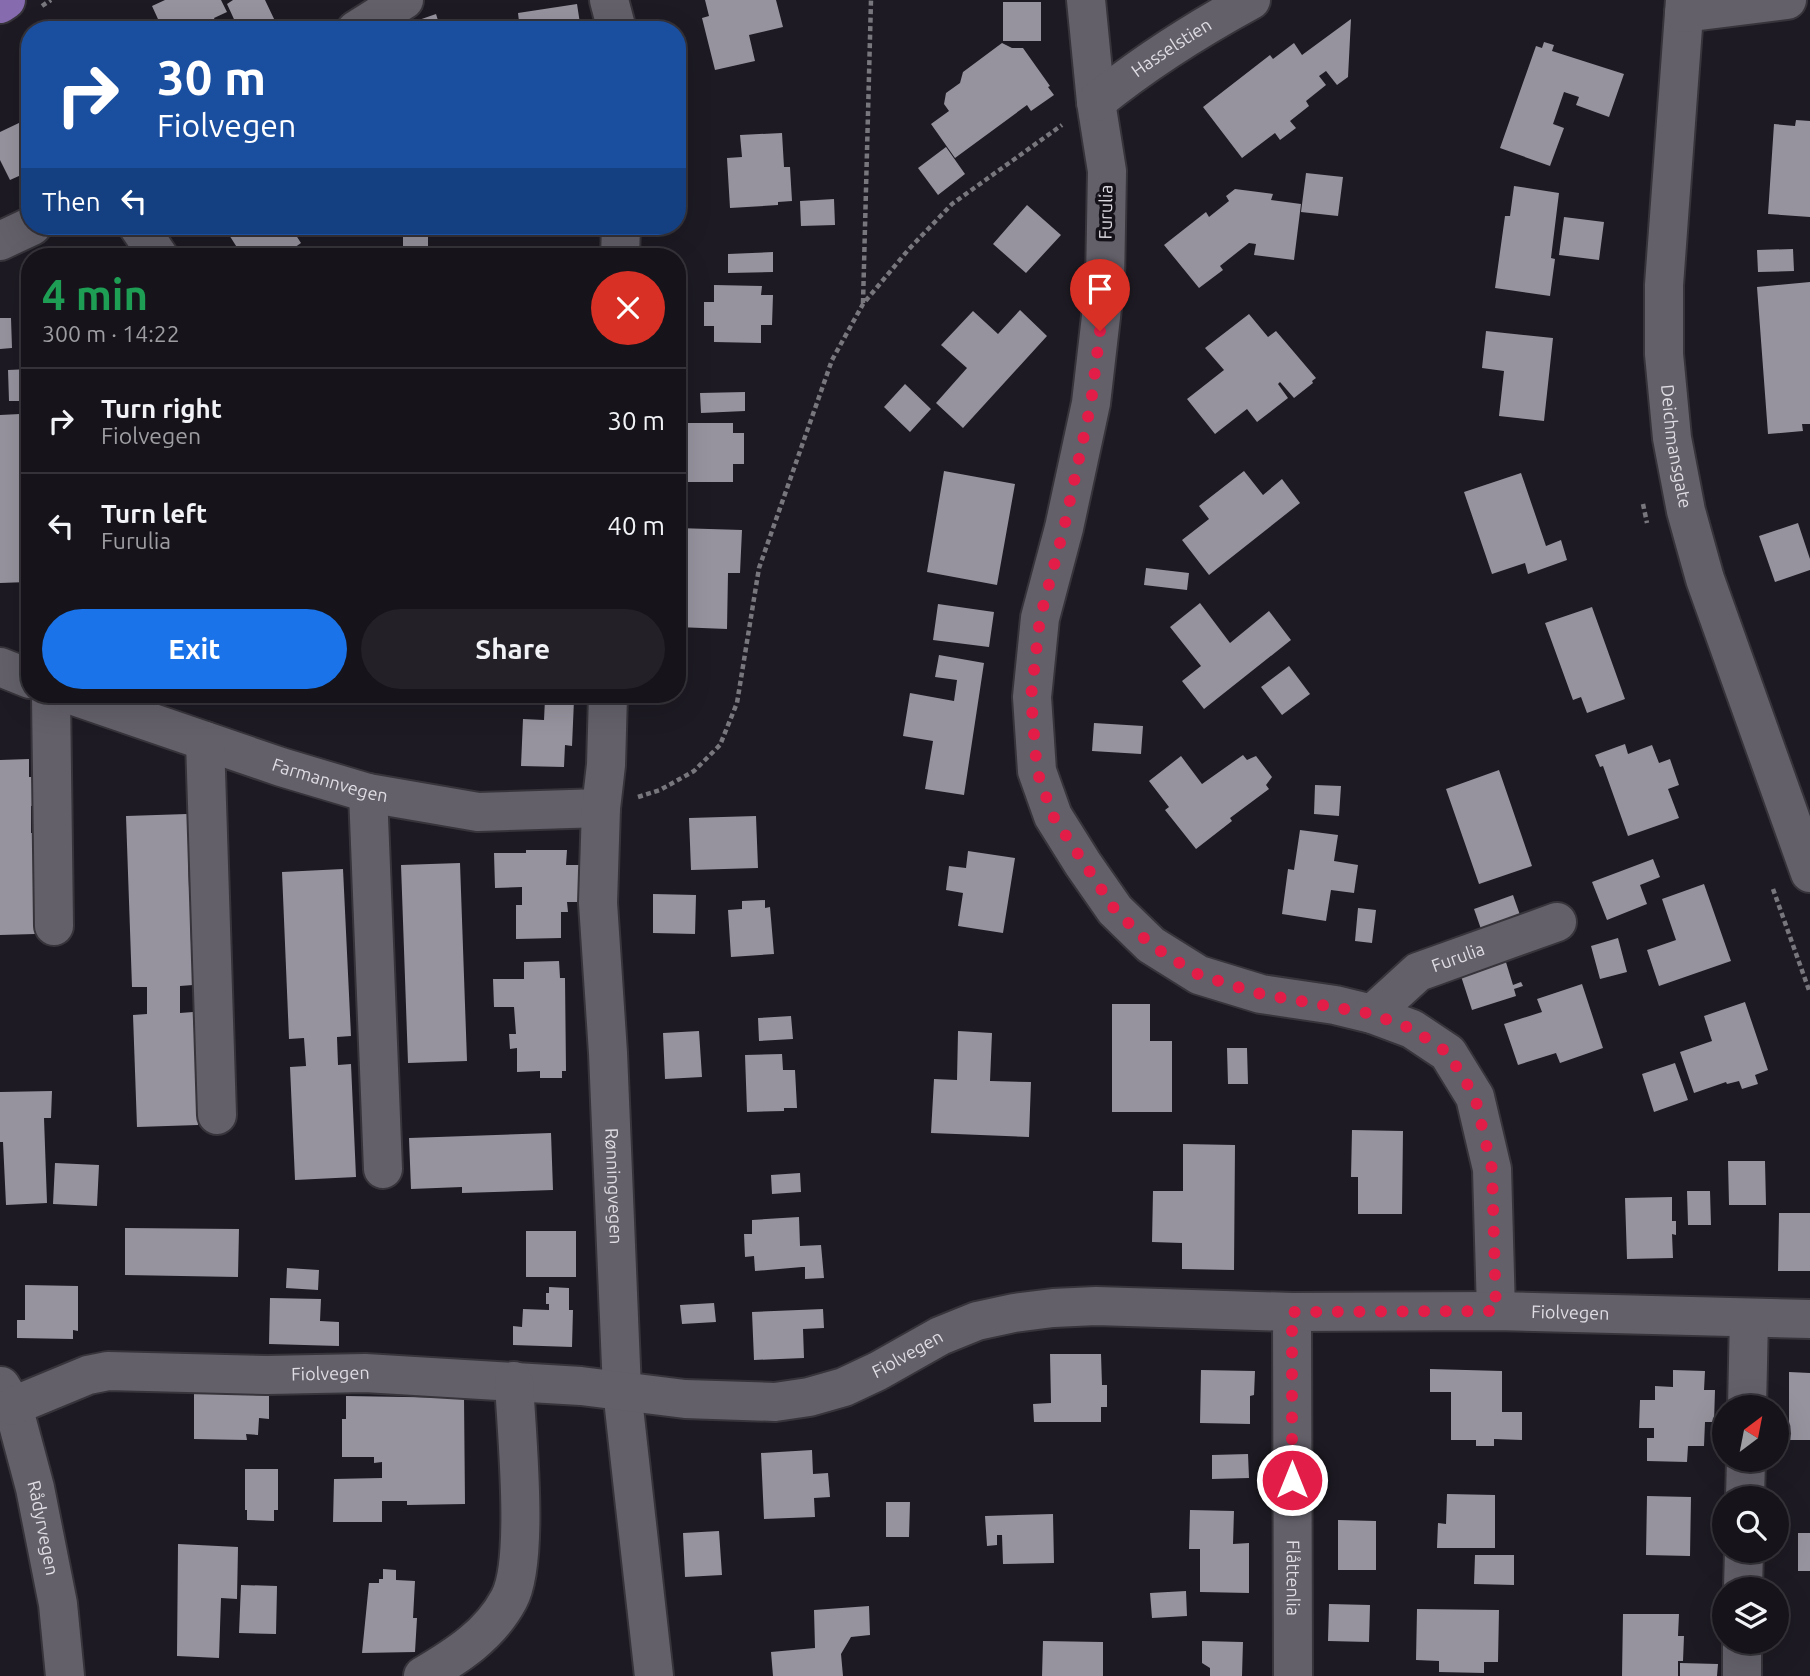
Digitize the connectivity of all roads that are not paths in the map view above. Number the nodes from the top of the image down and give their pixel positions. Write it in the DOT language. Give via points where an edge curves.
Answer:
graph roads {
  1 [pos="6,0"];
  2 [pos="404,0"];
  3 [pos="609,0"];
  4 [pos="1086,0"];
  5 [pos="1251,0"];
  6 [pos="1787,0"];
  7 [pos="0,4"];
  8 [pos="1685,6"];
  9 [pos="370,21"];
  10 [pos="615,21"];
  11 [pos="1096,102"];
  12 [pos="31,703"];
  13 [pos="94,703"];
  14 [pos="608,703"];
  15 [pos="205,741"];
  16 [pos="368,793"];
  17 [pos="601,808"];
  18 [pos="1810,873"];
  19 [pos="1557,922"];
  20 [pos="54,926"];
  21 [pos="1372,1014"];
  22 [pos="217,1115"];
  23 [pos="383,1169"];
  24 [pos="1496,1311"];
  25 [pos="1292,1312"];
  26 [pos="1749,1318"];
  27 [pos="1810,1320"];
  28 [pos="514,1381"];
  29 [pos="622,1390"];
  30 [pos="6,1395"];
  31 [pos="1747,1395"];
  32 [pos="1742,1654"];
  33 [pos="65,1676"];
  34 [pos="423,1676"];
  35 [pos="654,1676"];
  36 [pos="1293,1676"];
  37 [pos="1742,1676"];
  1 -- 7 [label="main road"];
  2 -- 9 [label="street"];
  3 -- 10 [label="street"];
  4 -- 11 [label="street, Furulia"];
  5 -- 11 [label="street, Hasselstien" via="1191,33"];
  6 -- 8 [label="street"];
  8 -- 18 [label="street, Deichmansgate" via="1664,285 1664,354 1672,438 1704,579"];
  11 -- 21 [label="street, Furulia" via="1107,171 1105,282 1091,403 1040,618 1031,697 1037,771 1053,816 1083,864 1115,910 1151,945 1199,975 1261,994"];
  12 -- 20 [label="street"];
  13 -- 15 [label="street, Farmannvegen"];
  14 -- 17 [label="street, Rønningvegen"];
  15 -- 16 [label="street, Farmannvegen"];
  15 -- 22 [label="street"];
  16 -- 17 [label="street, Farmannvegen" via="478,812"];
  16 -- 23 [label="street"];
  17 -- 29 [label="street, Rønningvegen" via="598,903"];
  19 -- 21 [label="street, Furulia" via="1418,972"];
  21 -- 24 [label="street, Furulia" via="1412,1029 1448,1053 1475,1097 1492,1169"];
  24 -- 25 [label="street, Fiolvegen"];
  24 -- 26 [label="street, Fiolvegen"];
  25 -- 29 [label="street, Fiolvegen" via="1096,1306 1014,1312 940,1336 867,1377 810,1397 742,1402"];
  25 -- 36 [label="street, Flåttenlia"];
  26 -- 27 [label="street, Fiolvegen"];
  26 -- 31 [label="street"];
  28 -- 29 [label="street, Fiolvegen"];
  28 -- 30 [label="street, Fiolvegen" via="108,1371"];
  28 -- 34 [label="street" via="520,1528 511,1597 469,1647"];
  29 -- 35 [label="street, Rønningvegen"];
  30 -- 33 [label="street, Rådyrvegen" via="35,1488 58,1604"];
  32 -- 37 [label="street"];
}
